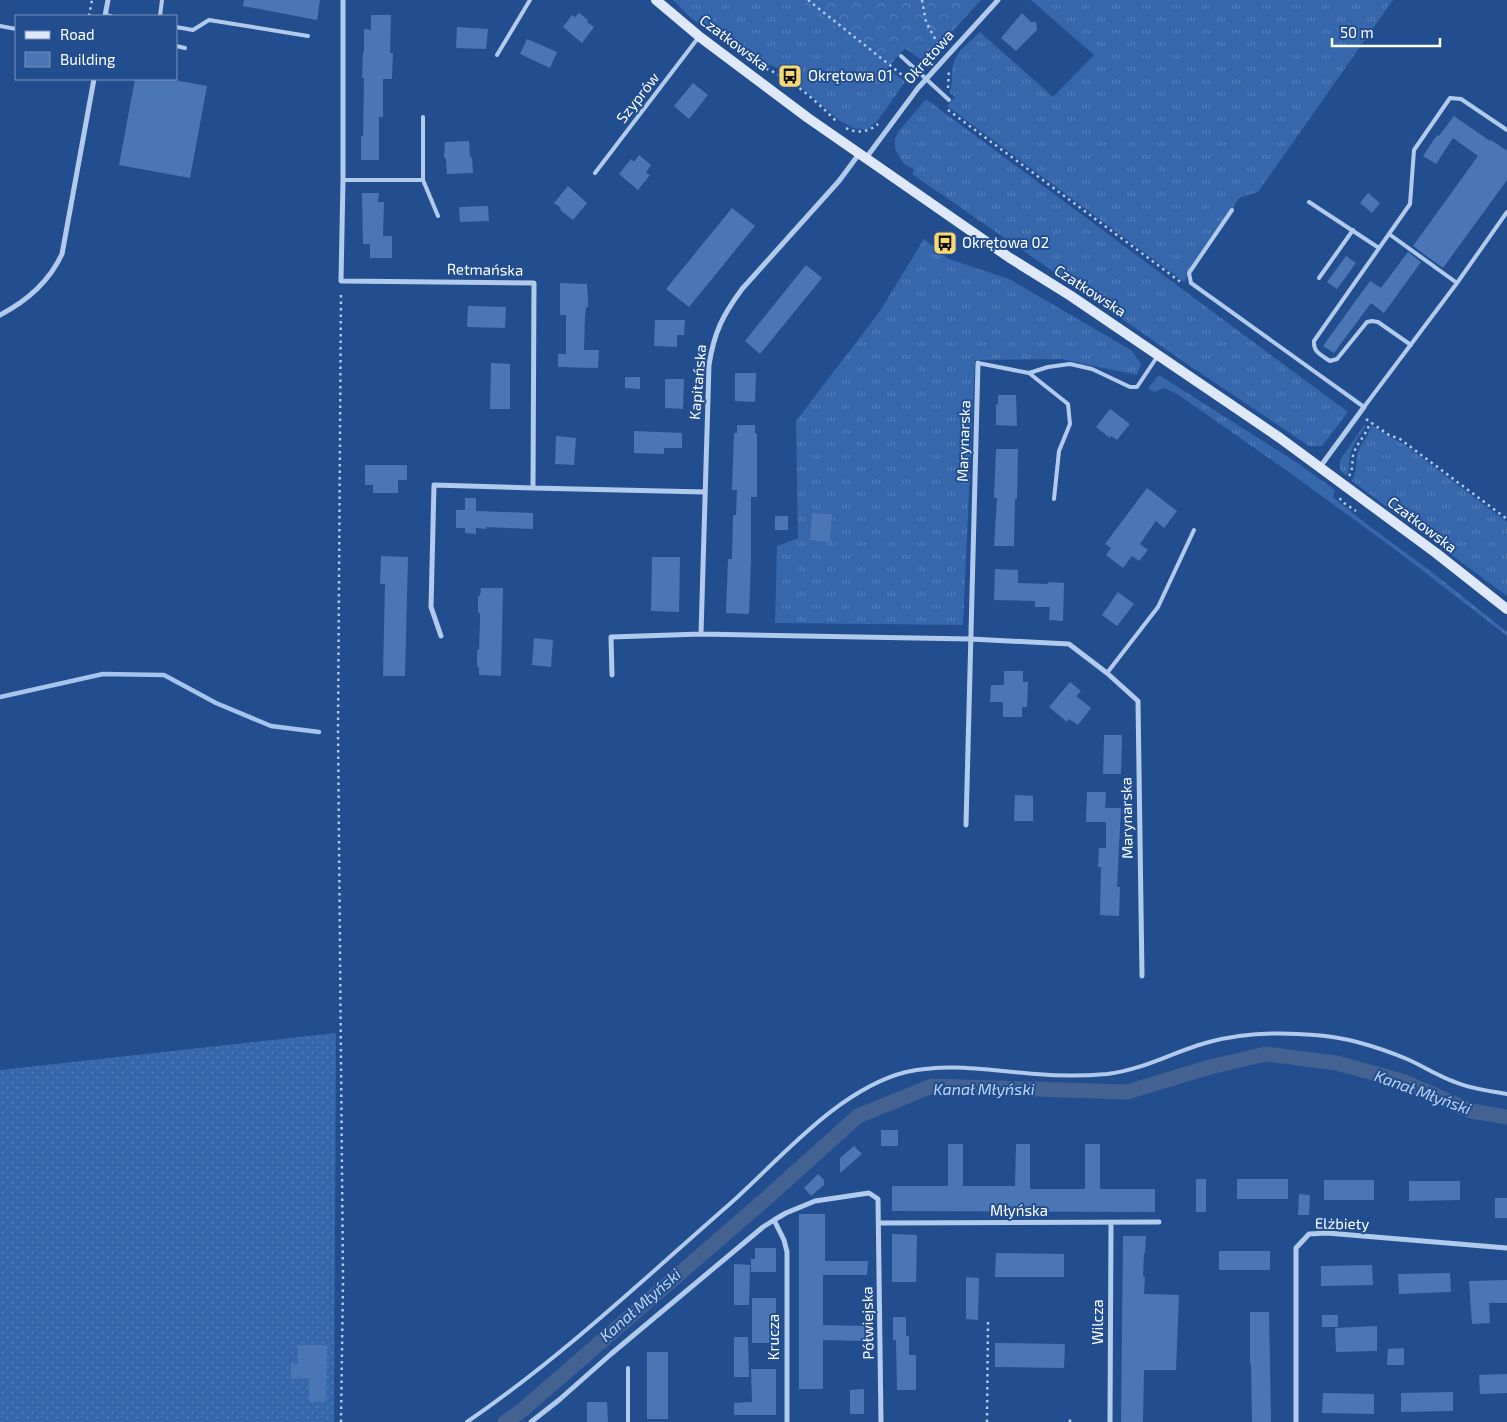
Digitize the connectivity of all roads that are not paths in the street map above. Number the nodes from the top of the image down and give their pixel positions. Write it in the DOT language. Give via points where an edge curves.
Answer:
graph roads {
  1 [pos="108,0"];
  2 [pos="162,0"];
  3 [pos="343,0"];
  4 [pos="530,0"];
  5 [pos="656,0"];
  6 [pos="998,0"];
  7 [pos="107,15"];
  8 [pos="160,15"];
  9 [pos="0,26"];
  10 [pos="178,27"];
  11 [pos="15,29"];
  12 [pos="308,36"];
  13 [pos="700,37"];
  14 [pos="178,46"];
  15 [pos="185,48"];
  16 [pos="497,55"];
  17 [pos="901,56"];
  18 [pos="926,79"];
  19 [pos="94,80"];
  20 [pos="949,100"];
  21 [pos="423,117"];
  22 [pos="1507,130"];
  23 [pos="863,156"];
  24 [pos="595,173"];
  25 [pos="343,180"];
  26 [pos="423,180"];
  27 [pos="1309,202"];
  28 [pos="1232,210"];
  29 [pos="1507,212"];
  30 [pos="438,216"];
  31 [pos="1353,230"];
  32 [pos="1389,234"];
  33 [pos="1379,248"];
  34 [pos="1319,278"];
  35 [pos="1457,283"];
  36 [pos="0,315"];
  37 [pos="1411,345"];
  38 [pos="1158,355"];
  39 [pos="978,363"];
  40 [pos="1029,373"];
  41 [pos="1364,408"];
  42 [pos="1320,468"];
  43 [pos="532,488"];
  44 [pos="705,492"];
  45 [pos="1054,499"];
  46 [pos="1194,530"];
  47 [pos="1507,609"];
  48 [pos="701,634"];
  49 [pos="441,636"];
  50 [pos="971,639"];
  51 [pos="1107,673"];
  52 [pos="612,675"];
  53 [pos="966,826"];
  54 [pos="1142,976"];
  55 [pos="1507,1094"];
  56 [pos="774,1220"];
  57 [pos="1159,1222"];
  58 [pos="879,1223"];
  59 [pos="1111,1223"];
  60 [pos="1507,1248"];
  61 [pos="628,1368"];
  62 [pos="467,1422"];
  63 [pos="531,1422"];
  64 [pos="628,1422"];
  65 [pos="787,1422"];
  66 [pos="882,1422"];
  67 [pos="1110,1422"];
  68 [pos="1296,1422"];
  1 -- 7 [label="street"];
  2 -- 8 [label="lane"];
  3 -- 25 [label="street"];
  4 -- 16 [label="lane"];
  5 -- 13 [label="street, Czatkowska"];
  6 -- 18 [label="street, Okrętowa"];
  9 -- 11 [label="lane"];
  10 -- 12 [label="lane" via="193,30 209,20"];
  13 -- 23 [label="street, Czatkowska"];
  13 -- 24 [label="lane, Szyprów"];
  14 -- 15 [label="lane"];
  17 -- 18 [label="lane"];
  18 -- 20 [label="lane"];
  18 -- 23 [label="street, Okrętowa"];
  19 -- 36 [label="street" via="62,254 50,275 33,294"];
  21 -- 26 [label="lane"];
  22 -- 32 [label="lane" via="1461,99 1450,98 1414,150 1410,204"];
  23 -- 38 [label="street, Czatkowska"];
  23 -- 44 [label="street, Kapitańska" via="742,289 720,324 709,365"];
  25 -- 26 [label="lane"];
  25 -- 43 [label="street, Retmańska" via="341,282 534,283"];
  26 -- 30 [label="lane"];
  27 -- 31 [label="lane"];
  28 -- 41 [label="lane" via="1189,273 1191,283"];
  29 -- 35 [label="lane"];
  31 -- 33 [label="lane"];
  31 -- 34 [label="lane"];
  32 -- 33 [label="lane"];
  32 -- 35 [label="lane"];
  33 -- 37 [label="lane" via="1313,346 1330,361 1337,360 1366,322 1372,320"];
  35 -- 37 [label="lane"];
  37 -- 41 [label="lane"];
  38 -- 40 [label="lane" via="1137,387 1070,364"];
  38 -- 42 [label="street, Czatkowska"];
  39 -- 40 [label="lane"];
  39 -- 50 [label="street, Marynarska"];
  40 -- 45 [label="lane" via="1068,404 1070,424 1059,451"];
  41 -- 42 [label="street"];
  42 -- 47 [label="street, Czatkowska"];
  43 -- 44 [label="street"];
  43 -- 49 [label="street" via="434,485 431,607"];
  44 -- 48 [label="street, Kapitańska"];
  46 -- 51 [label="lane" via="1158,607"];
  48 -- 50 [label="street"];
  48 -- 52 [label="street" via="611,637"];
  50 -- 51 [label="street, Marynarska" via="1069,644"];
  50 -- 53 [label="street, Marynarska"];
  51 -- 54 [label="street, Marynarska" via="1138,701"];
  55 -- 62 [label="lane" via="1457,1084 1407,1060 1352,1040 1317,1035 1237,1036 1110,1073 1056,1075 952,1066 905,1072 882,1080 829,1113 607,1312"];
  56 -- 58 [label="street, Półwiejska" via="815,1201 869,1193 878,1199"];
  56 -- 63 [label="street"];
  56 -- 65 [label="street, Krucza" via="787,1252"];
  57 -- 59 [label="street, Młyńska"];
  58 -- 59 [label="street, Młyńska"];
  58 -- 66 [label="street, Półwiejska"];
  59 -- 67 [label="street, Wilcza"];
  60 -- 68 [label="street, Elżbiety" via="1309,1234 1296,1248"];
  61 -- 64 [label="lane"];
}
